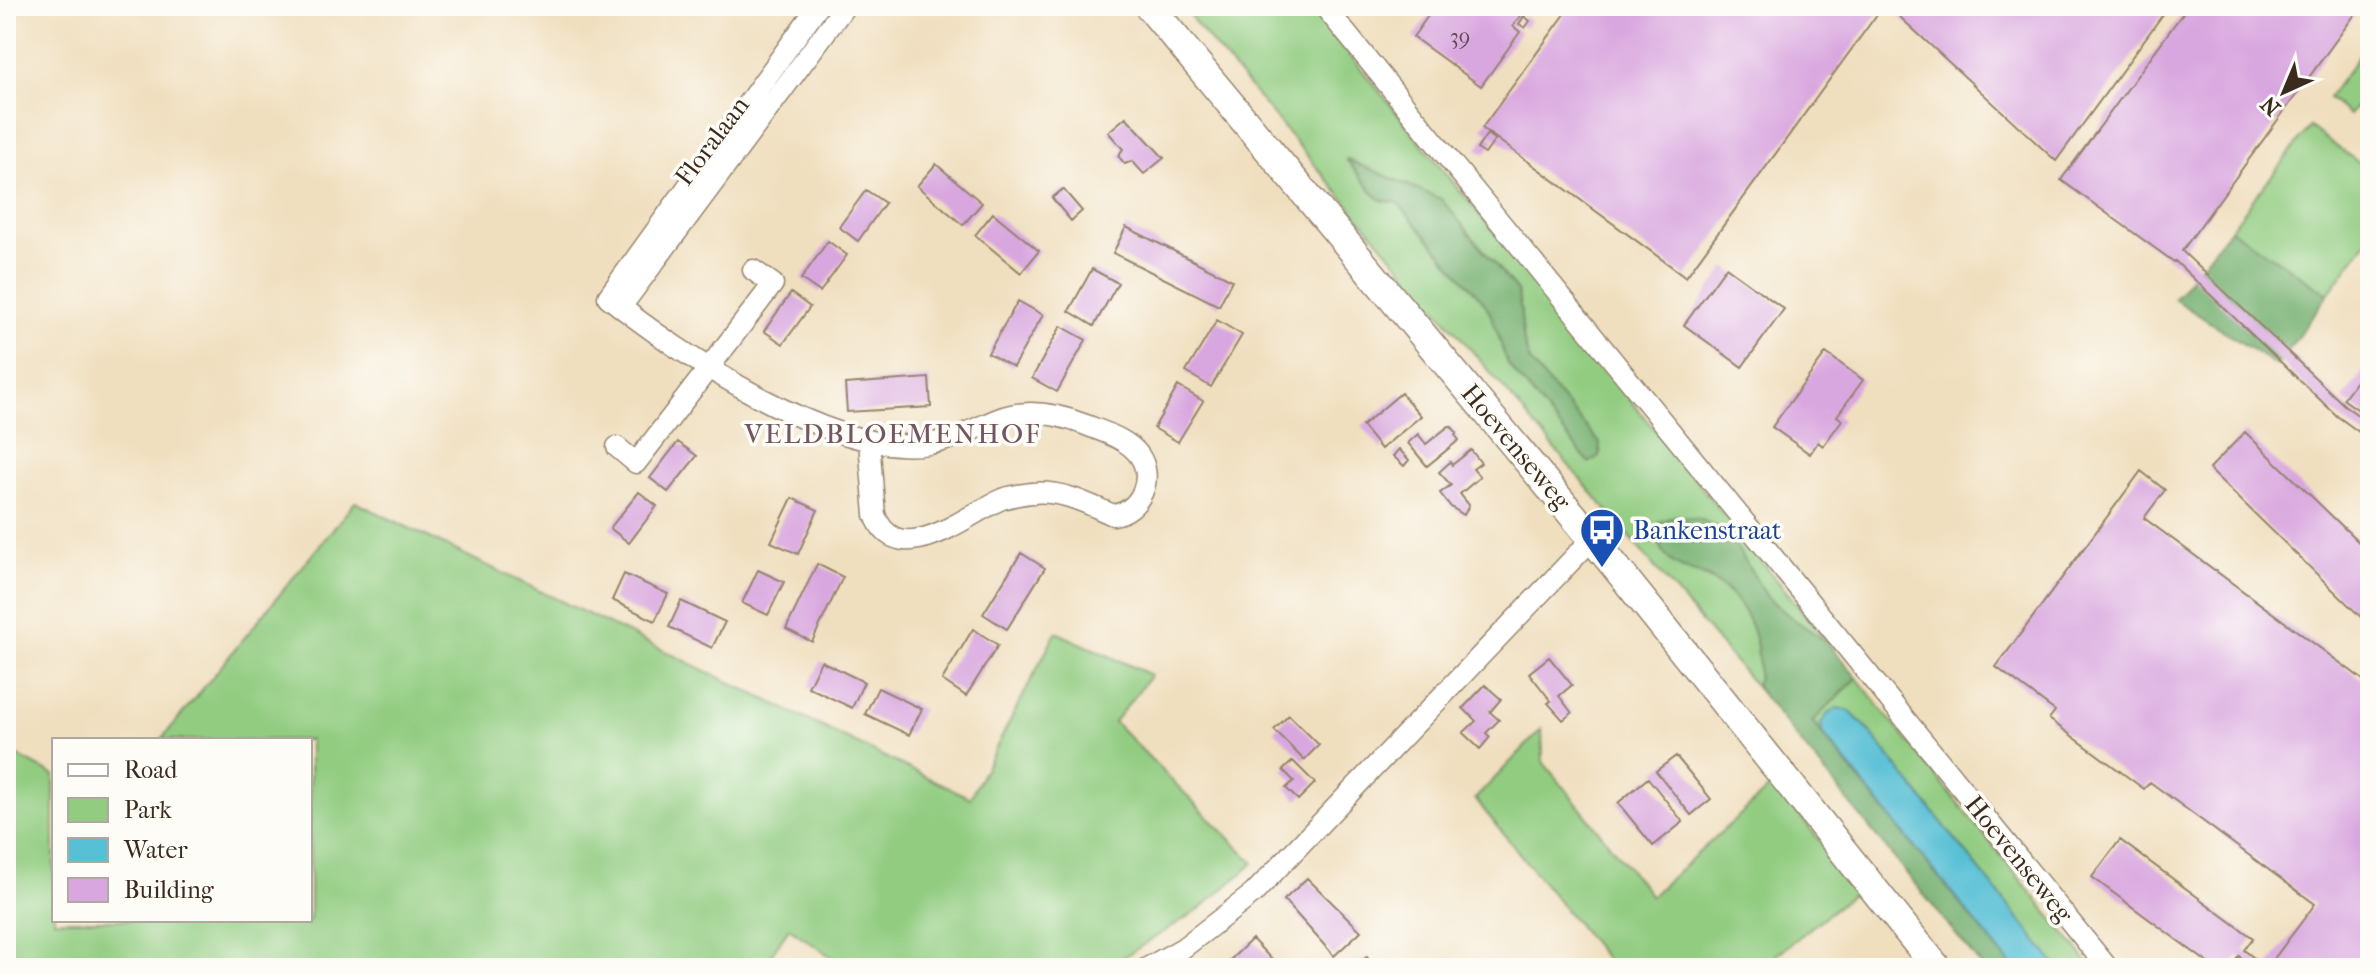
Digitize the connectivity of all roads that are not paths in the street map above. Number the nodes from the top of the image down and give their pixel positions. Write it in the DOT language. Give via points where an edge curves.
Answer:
graph roads {
  1 [pos="818,6"];
  2 [pos="845,6"];
  3 [pos="1149,6"];
  4 [pos="1324,6"];
  5 [pos="753,270"];
  6 [pos="614,302"];
  7 [pos="710,368"];
  8 [pos="869,441"];
  9 [pos="617,447"];
  10 [pos="1592,539"];
  11 [pos="1147,968"];
  12 [pos="1937,968"];
  13 [pos="2108,968"];
  1 -- 6 [label="street, Floralaan"];
  2 -- 6 [label="street, Floralaan"];
  3 -- 10 [label="main road, Hoevenseweg"];
  4 -- 13 [label="street, Hoevenseweg"];
  5 -- 7 [label="street" via="773,284"];
  6 -- 7 [label="street"];
  7 -- 8 [label="street" via="823,426"];
  7 -- 9 [label="street" via="636,463"];
  8 -- 8 [label="street" via="875,515 879,527 900,539 943,532 1000,500 1033,492 1069,496 1121,514 1133,508 1146,480 1138,453 1122,440 1047,413 1000,418 926,445"];
  10 -- 11 [label="street" via="1254,893 1183,948"];
  10 -- 12 [label="main road, Hoevenseweg"];
}
